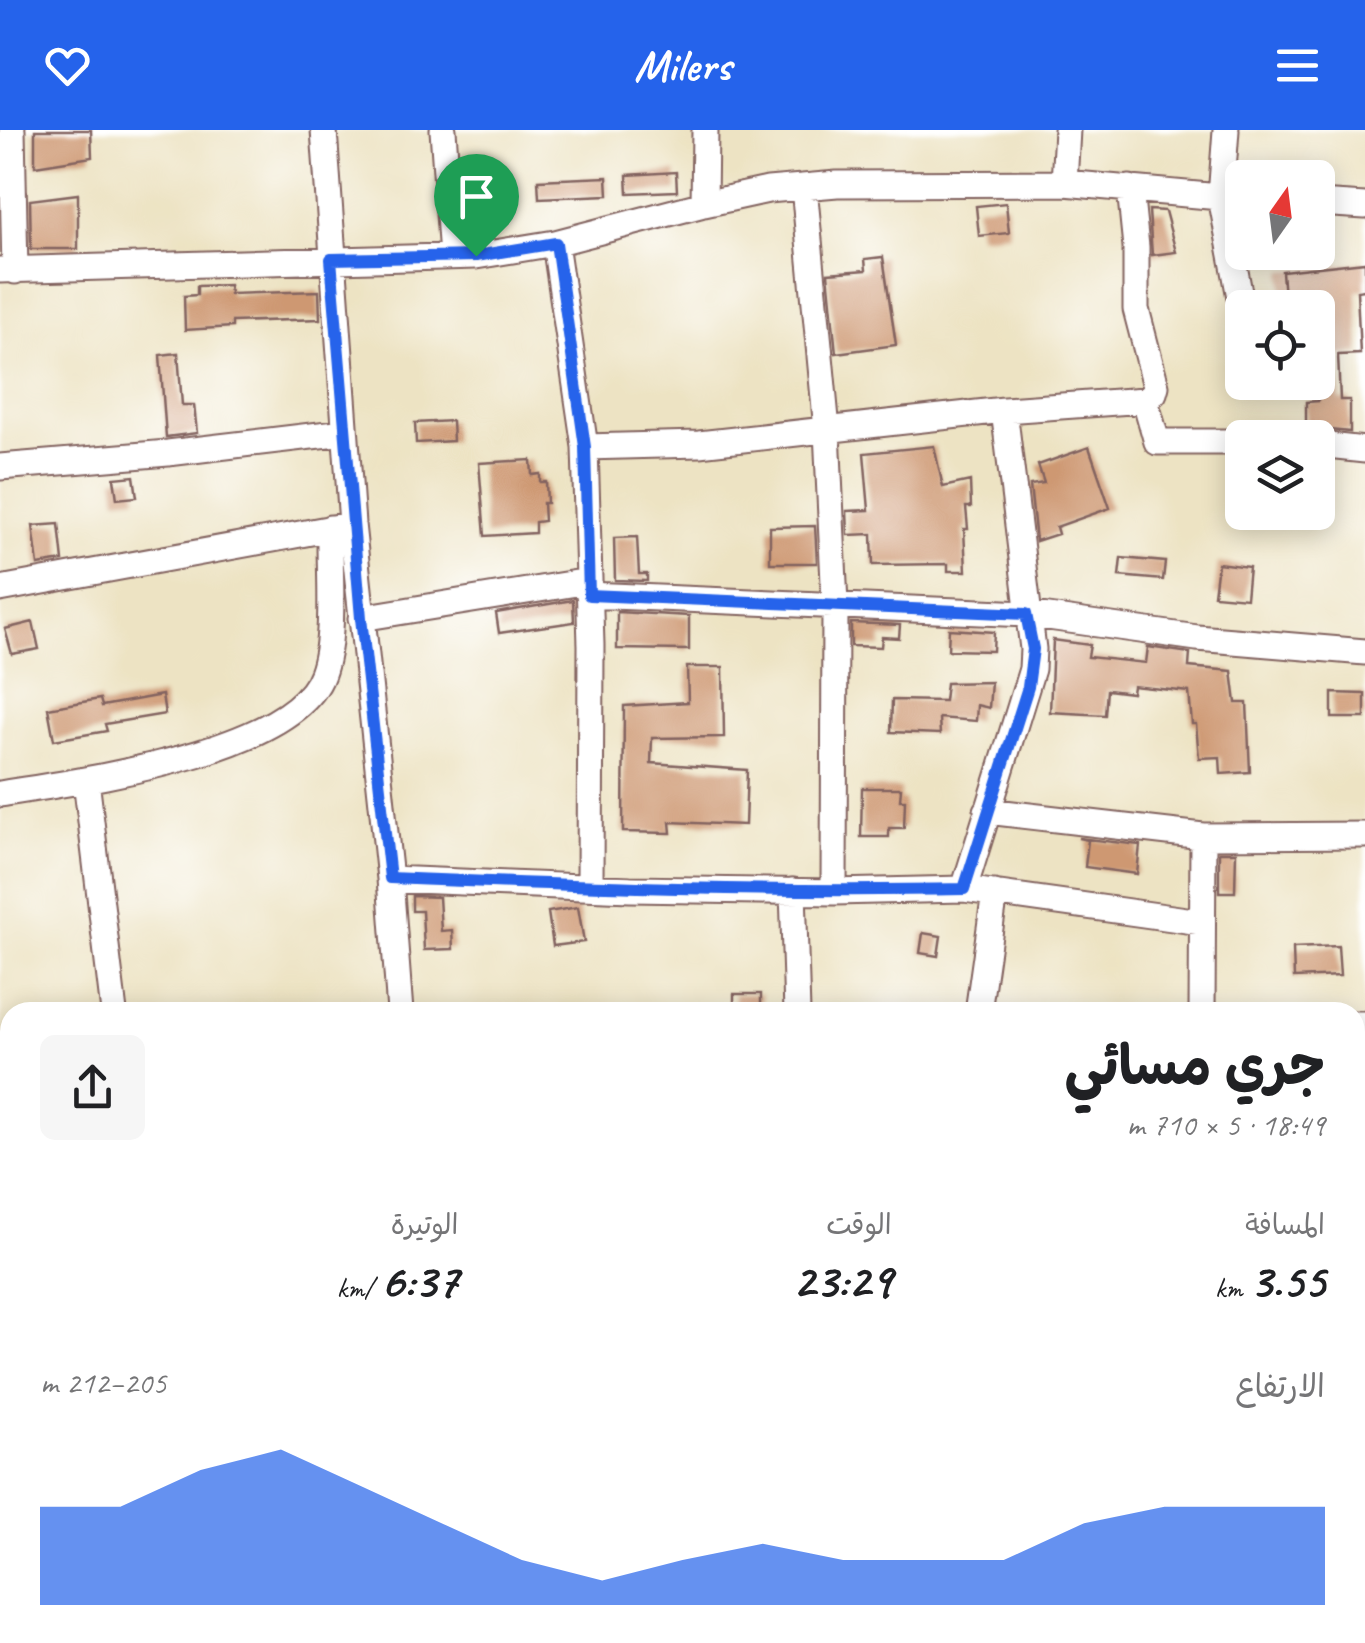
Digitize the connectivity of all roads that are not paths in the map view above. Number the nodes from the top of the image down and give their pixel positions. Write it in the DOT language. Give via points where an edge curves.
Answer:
graph roads {
  1 [pos="12,130"];
  2 [pos="324,130"];
  3 [pos="443,130"];
  4 [pos="705,130"];
  5 [pos="1067,130"];
  6 [pos="1226,130"];
  7 [pos="1229,160"];
  8 [pos="1064,183"];
  9 [pos="804,187"];
  10 [pos="1130,188"];
  11 [pos="1225,197"];
  12 [pos="704,204"];
  13 [pos="1335,204"];
  14 [pos="1365,206"];
  15 [pos="556,243"];
  16 [pos="452,256"];
  17 [pos="331,259"];
  18 [pos="8,270"];
  19 [pos="1145,400"];
  20 [pos="1004,410"];
  21 [pos="827,430"];
  22 [pos="345,432"];
  23 [pos="1225,442"];
  24 [pos="585,447"];
  25 [pos="1335,447"];
  26 [pos="1365,450"];
  27 [pos="0,467"];
  28 [pos="341,526"];
  29 [pos="589,588"];
  30 [pos="0,589"];
  31 [pos="834,605"];
  32 [pos="1026,614"];
  33 [pos="361,618"];
  34 [pos="1365,652"];
  35 [pos="86,780"];
  36 [pos="0,794"];
  37 [pos="987,811"];
  38 [pos="1365,835"];
  39 [pos="1202,836"];
  40 [pos="390,878"];
  41 [pos="590,886"];
  42 [pos="964,889"];
  43 [pos="792,891"];
  44 [pos="834,892"];
  45 [pos="996,893"];
  46 [pos="1201,922"];
  47 [pos="113,1002"];
  48 [pos="399,1002"];
  49 [pos="797,1002"];
  50 [pos="980,1002"];
  51 [pos="1202,1002"];
  1 -- 18 [label="street"];
  2 -- 17 [label="street"];
  3 -- 16 [label="street"];
  4 -- 12 [label="street"];
  5 -- 8 [label="street"];
  6 -- 7 [label="street"];
  8 -- 9 [label="street"];
  8 -- 10 [label="street"];
  9 -- 12 [label="street"];
  9 -- 21 [label="street"];
  10 -- 11 [label="street"];
  10 -- 19 [label="street" via="1136,308 1156,386"];
  12 -- 15 [label="street"];
  13 -- 14 [label="street"];
  15 -- 16 [label="street"];
  15 -- 24 [label="street"];
  16 -- 17 [label="street"];
  17 -- 18 [label="street"];
  17 -- 22 [label="street"];
  19 -- 20 [label="street"];
  19 -- 23 [label="street" via="1157,442"];
  20 -- 21 [label="street"];
  20 -- 32 [label="street"];
  21 -- 24 [label="street" via="700,444"];
  21 -- 31 [label="street"];
  22 -- 27 [label="street"];
  22 -- 28 [label="street"];
  24 -- 29 [label="street"];
  25 -- 26 [label="street"];
  28 -- 30 [label="street"];
  28 -- 33 [label="street"];
  28 -- 35 [label="street" via="328,654 313,694 225,747"];
  29 -- 31 [label="street"];
  29 -- 33 [label="street"];
  29 -- 41 [label="street"];
  31 -- 32 [label="street"];
  31 -- 44 [label="street"];
  32 -- 34 [label="street"];
  32 -- 37 [label="street" via="1033,649 1028,687"];
  33 -- 40 [label="street"];
  35 -- 36 [label="street"];
  35 -- 47 [label="street"];
  37 -- 39 [label="street"];
  37 -- 42 [label="street"];
  38 -- 39 [label="street"];
  39 -- 46 [label="street"];
  40 -- 41 [label="street"];
  40 -- 48 [label="street"];
  41 -- 43 [label="street"];
  42 -- 44 [label="street"];
  42 -- 45 [label="street"];
  43 -- 44 [label="street"];
  43 -- 49 [label="street"];
  45 -- 46 [label="street"];
  45 -- 50 [label="street"];
  46 -- 51 [label="street"];
}
